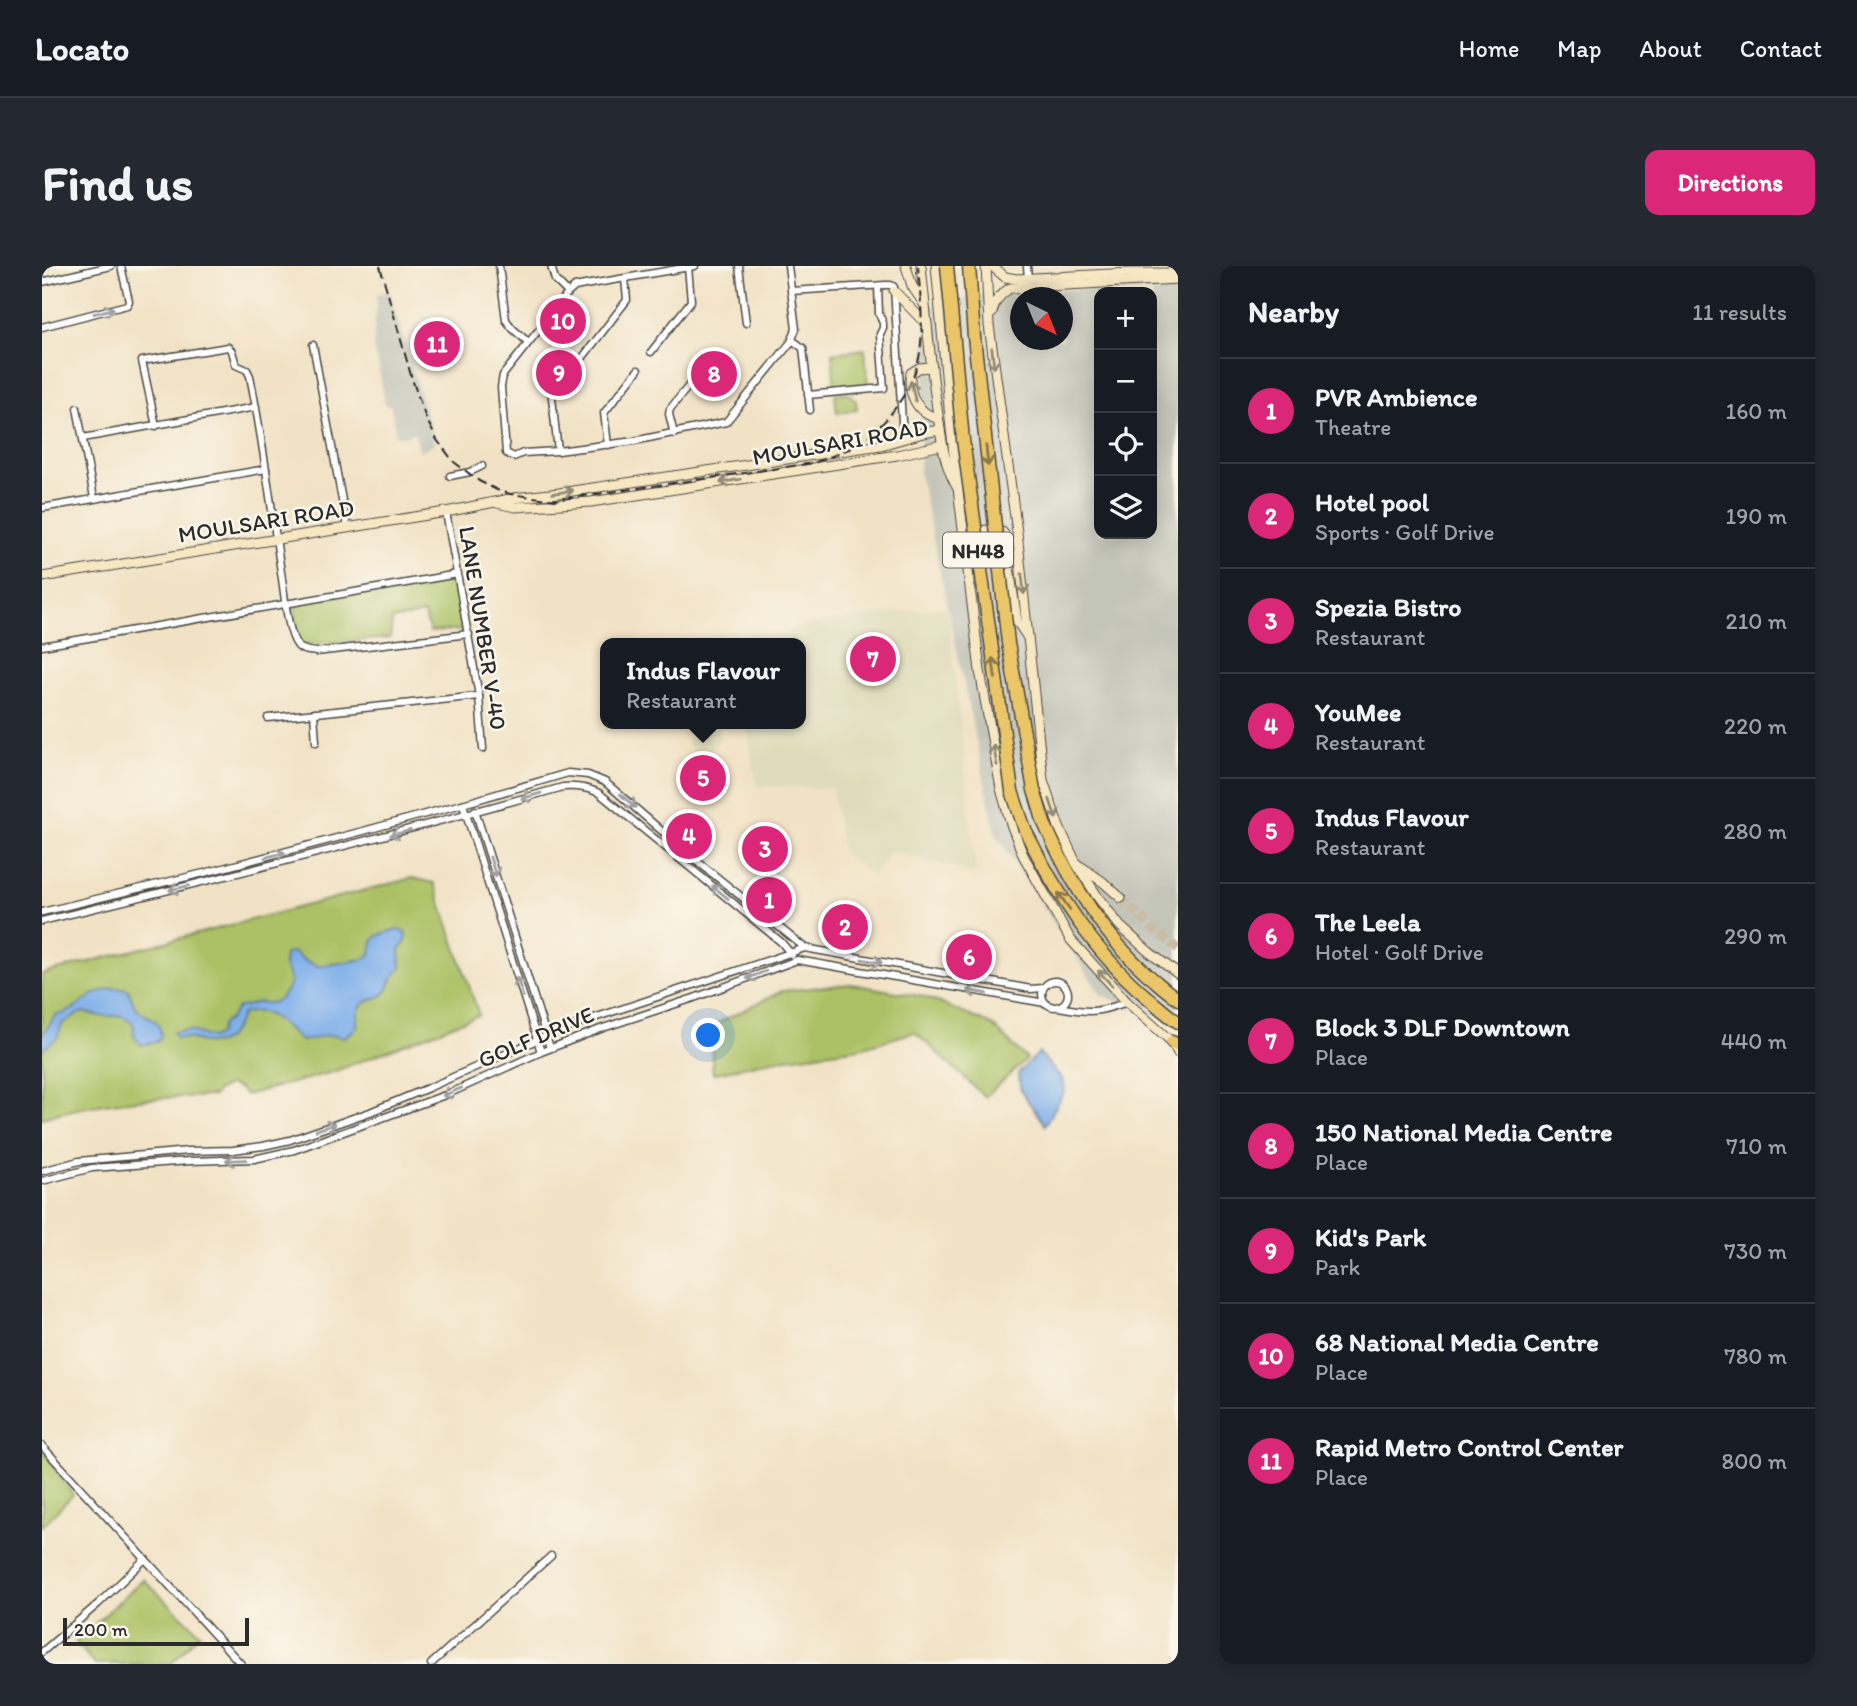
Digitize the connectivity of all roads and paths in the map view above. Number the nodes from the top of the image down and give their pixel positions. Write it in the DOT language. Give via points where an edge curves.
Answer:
graph roads {
  1 [pos="111,266"];
  2 [pos="121,266"];
  3 [pos="499,266"];
  4 [pos="551,266"];
  5 [pos="739,266"];
  6 [pos="788,266"];
  7 [pos="906,266"];
  8 [pos="921,266"];
  9 [pos="936,266"];
  10 [pos="947,266"];
  11 [pos="969,266"];
  12 [pos="986,266"];
  13 [pos="992,266"];
  14 [pos="1027,266"];
  15 [pos="691,267"];
  16 [pos="81,270"];
  17 [pos="1178,273"];
  18 [pos="1028,278"];
  19 [pos="625,279"];
  20 [pos="1178,279"];
  21 [pos="42,282"];
  22 [pos="878,286"];
  23 [pos="791,291"];
  24 [pos="894,291"];
  25 [pos="568,293"];
  26 [pos="925,305"];
  27 [pos="746,323"];
  28 [pos="926,325"];
  29 [pos="989,325"];
  30 [pos="42,327"];
  31 [pos="792,340"];
  32 [pos="528,342"];
  33 [pos="313,345"];
  34 [pos="651,352"];
  35 [pos="713,356"];
  36 [pos="580,361"];
  37 [pos="932,367"];
  38 [pos="638,370"];
  39 [pos="551,389"];
  40 [pos="808,395"];
  41 [pos="256,407"];
  42 [pos="77,408"];
  43 [pos="810,410"];
  44 [pos="938,418"];
  45 [pos="156,426"];
  46 [pos="940,430"];
  47 [pos="923,433"];
  48 [pos="674,434"];
  49 [pos="83,439"];
  50 [pos="903,439"];
  51 [pos="608,445"];
  52 [pos="942,445"];
  53 [pos="930,447"];
  54 [pos="558,451"];
  55 [pos="482,466"];
  56 [pos="267,470"];
  57 [pos="450,476"];
  58 [pos="959,492"];
  59 [pos="94,498"];
  60 [pos="495,503"];
  61 [pos="42,508"];
  62 [pos="446,512"];
  63 [pos="347,527"];
  64 [pos="276,538"];
  65 [pos="966,551"];
  66 [pos="458,575"];
  67 [pos="42,577"];
  68 [pos="286,604"];
  69 [pos="469,634"];
  70 [pos="1029,639"];
  71 [pos="42,646"];
  72 [pos="479,696"];
  73 [pos="314,713"];
  74 [pos="268,718"];
  75 [pos="316,741"];
  76 [pos="483,749"];
  77 [pos="473,801"];
  78 [pos="463,804"];
  79 [pos="476,812"];
  80 [pos="466,815"];
  81 [pos="367,830"];
  82 [pos="369,840"];
  83 [pos="1076,863"];
  84 [pos="208,872"];
  85 [pos="211,881"];
  86 [pos="1121,898"];
  87 [pos="42,912"];
  88 [pos="42,921"];
  89 [pos="805,948"];
  90 [pos="790,953"];
  91 [pos="797,960"];
  92 [pos="1178,974"];
  93 [pos="1043,988"];
  94 [pos="1178,999"];
  95 [pos="1127,1002"];
  96 [pos="1045,1003"];
  97 [pos="633,1004"];
  98 [pos="1059,1007"];
  99 [pos="636,1017"];
  100 [pos="1178,1022"];
  101 [pos="547,1036"];
  102 [pos="537,1040"];
  103 [pos="1176,1047"];
  104 [pos="551,1048"];
  105 [pos="541,1052"];
  106 [pos="188,1151"];
  107 [pos="190,1161"];
  108 [pos="42,1171"];
  109 [pos="42,1181"];
  110 [pos="42,1446"];
  111 [pos="551,1556"];
  112 [pos="145,1559"];
  113 [pos="42,1652"];
  114 [pos="241,1664"];
  115 [pos="431,1664"];
  1 -- 16 [label="street"];
  30 -- 2 [label="street, one-way" via="127,305"];
  3 -- 32 [label="street" via="506,320"];
  4 -- 25 [label="street" via="555,280"];
  5 -- 27 [label="street"];
  6 -- 23 [label="street"];
  7 -- 26 [label="main road"];
  8 -- 26 [label="main road"];
  9 -- 58 [label="main road"];
  100 -- 10 [label="highway, NH48, one-way, bridge" via="1135,988 1080,925 1025,830 1012,791 963,440"];
  11 -- 94 [label="highway, NH48, one-way, bridge" via="1008,643 1034,790 1044,823 1079,891 1137,964"];
  12 -- 29 [label="main road"];
  13 -- 18 [label="main road" via="1005,277"];
  14 -- 18 [label="street"];
  15 -- 19 [label="street"];
  15 -- 34 [label="street" via="691,301"];
  16 -- 21 [label="street"];
  17 -- 18 [label="main road"];
  19 -- 25 [label="street" via="575,287"];
  19 -- 36 [label="street" via="627,300"];
  20 -- 29 [label="main road" via="1010,288 993,306"];
  22 -- 23 [label="street"];
  22 -- 24 [label="street" via="891,285"];
  22 -- 40 [label="street" via="884,388"];
  23 -- 31 [label="street" via="796,329"];
  24 -- 28 [label="main road"];
  24 -- 50 [label="street"];
  25 -- 32 [label="street"];
  26 -- 28 [label="main road"];
  28 -- 37 [label="main road"];
  29 -- 70 [label="main road, one-way"];
  31 -- 40 [label="street" via="803,348"];
  31 -- 48 [label="street" via="726,422"];
  32 -- 54 [label="street" via="501,380 505,450 514,457"];
  33 -- 63 [label="street"];
  35 -- 48 [label="street" via="670,409"];
  37 -- 44 [label="main road"];
  44 -- 37 [label="main road, one-way" via="922,410 910,388 911,373"];
  38 -- 51 [label="street" via="604,413"];
  39 -- 54 [label="street"];
  40 -- 43 [label="street"];
  41 -- 45 [label="street"];
  41 -- 45 [label="street" via="249,373 236,365 228,346 142,361"];
  41 -- 56 [label="street"];
  42 -- 49 [label="street"];
  44 -- 46 [label="main road"];
  45 -- 49 [label="street"];
  46 -- 47 [label="main road, MOULSARI ROAD"];
  46 -- 52 [label="main road"];
  47 -- 50 [label="main road, MOULSARI ROAD"];
  47 -- 53 [label="main road"];
  48 -- 51 [label="street"];
  49 -- 59 [label="street"];
  60 -- 50 [label="main road, MOULSARI ROAD, one-way"];
  51 -- 54 [label="street"];
  52 -- 53 [label="main road, MOULSARI ROAD"];
  52 -- 58 [label="main road"];
  53 -- 60 [label="main road, MOULSARI ROAD, one-way" via="591,502 515,507"];
  55 -- 57 [label="street"];
  56 -- 59 [label="street"];
  56 -- 64 [label="street"];
  58 -- 65 [label="main road"];
  59 -- 61 [label="street"];
  60 -- 62 [label="main road, MOULSARI ROAD"];
  62 -- 63 [label="main road, MOULSARI ROAD"];
  62 -- 66 [label="street, LANE NUMBER V-40"];
  63 -- 64 [label="main road, MOULSARI ROAD"];
  64 -- 67 [label="main road, MOULSARI ROAD"];
  64 -- 68 [label="street"];
  65 -- 70 [label="main road" via="977,533 1002,531 1017,621"];
  95 -- 65 [label="main road, one-way" via="1070,939 1016,837 1001,789 984,694"];
  66 -- 68 [label="street"];
  66 -- 69 [label="street, LANE NUMBER V-40"];
  68 -- 69 [label="street" via="296,644 309,651"];
  68 -- 71 [label="street"];
  69 -- 72 [label="street, LANE NUMBER V-40"];
  70 -- 83 [label="main road, one-way" via="1043,779"];
  72 -- 73 [label="street"];
  72 -- 76 [label="street, LANE NUMBER V-40"];
  73 -- 74 [label="street"];
  73 -- 75 [label="street"];
  77 -- 78 [label="street"];
  77 -- 79 [label="street"];
  77 -- 89 [label="street, one-way" via="568,772 602,780"];
  78 -- 80 [label="street"];
  78 -- 81 [label="street"];
  79 -- 80 [label="street"];
  90 -- 79 [label="street, one-way" via="599,793 580,786 563,787"];
  79 -- 101 [label="street, one-way"];
  80 -- 82 [label="street, one-way"];
  102 -- 80 [label="street, one-way"];
  81 -- 82 [label="street"];
  84 -- 81 [label="street, one-way"];
  82 -- 85 [label="street"];
  83 -- 86 [label="main road"];
  83 -- 92 [label="main road" via="1120,926"];
  84 -- 85 [label="street"];
  84 -- 87 [label="street"];
  85 -- 88 [label="street, one-way"];
  89 -- 90 [label="street, GOLF DRIVE"];
  89 -- 93 [label="street, GOLF DRIVE, one-way"];
  90 -- 91 [label="street"];
  90 -- 97 [label="street, GOLF DRIVE"];
  96 -- 91 [label="street, one-way"];
  91 -- 99 [label="street, GOLF DRIVE, one-way"];
  93 -- 96 [label="street"];
  93 -- 98 [label="street" via="1054,981 1065,985 1068,995"];
  95 -- 98 [label="street" via="1096,1012"];
  95 -- 103 [label="main road"];
  96 -- 98 [label="street"];
  97 -- 99 [label="street"];
  97 -- 101 [label="street, GOLF DRIVE"];
  99 -- 104 [label="street, GOLF DRIVE"];
  101 -- 102 [label="street, GOLF DRIVE"];
  101 -- 104 [label="street"];
  102 -- 105 [label="street"];
  106 -- 102 [label="street, GOLF DRIVE, one-way" via="243,1149 290,1140 417,1093"];
  104 -- 105 [label="street, GOLF DRIVE"];
  105 -- 107 [label="street, GOLF DRIVE, one-way" via="448,1094 294,1150 254,1159"];
  106 -- 107 [label="street"];
  106 -- 108 [label="street, GOLF DRIVE" via="79,1161"];
  107 -- 109 [label="street, GOLF DRIVE" via="92,1168"];
  110 -- 112 [label="street"];
  111 -- 115 [label="street"];
  112 -- 113 [label="street"];
  112 -- 114 [label="street"];
}
